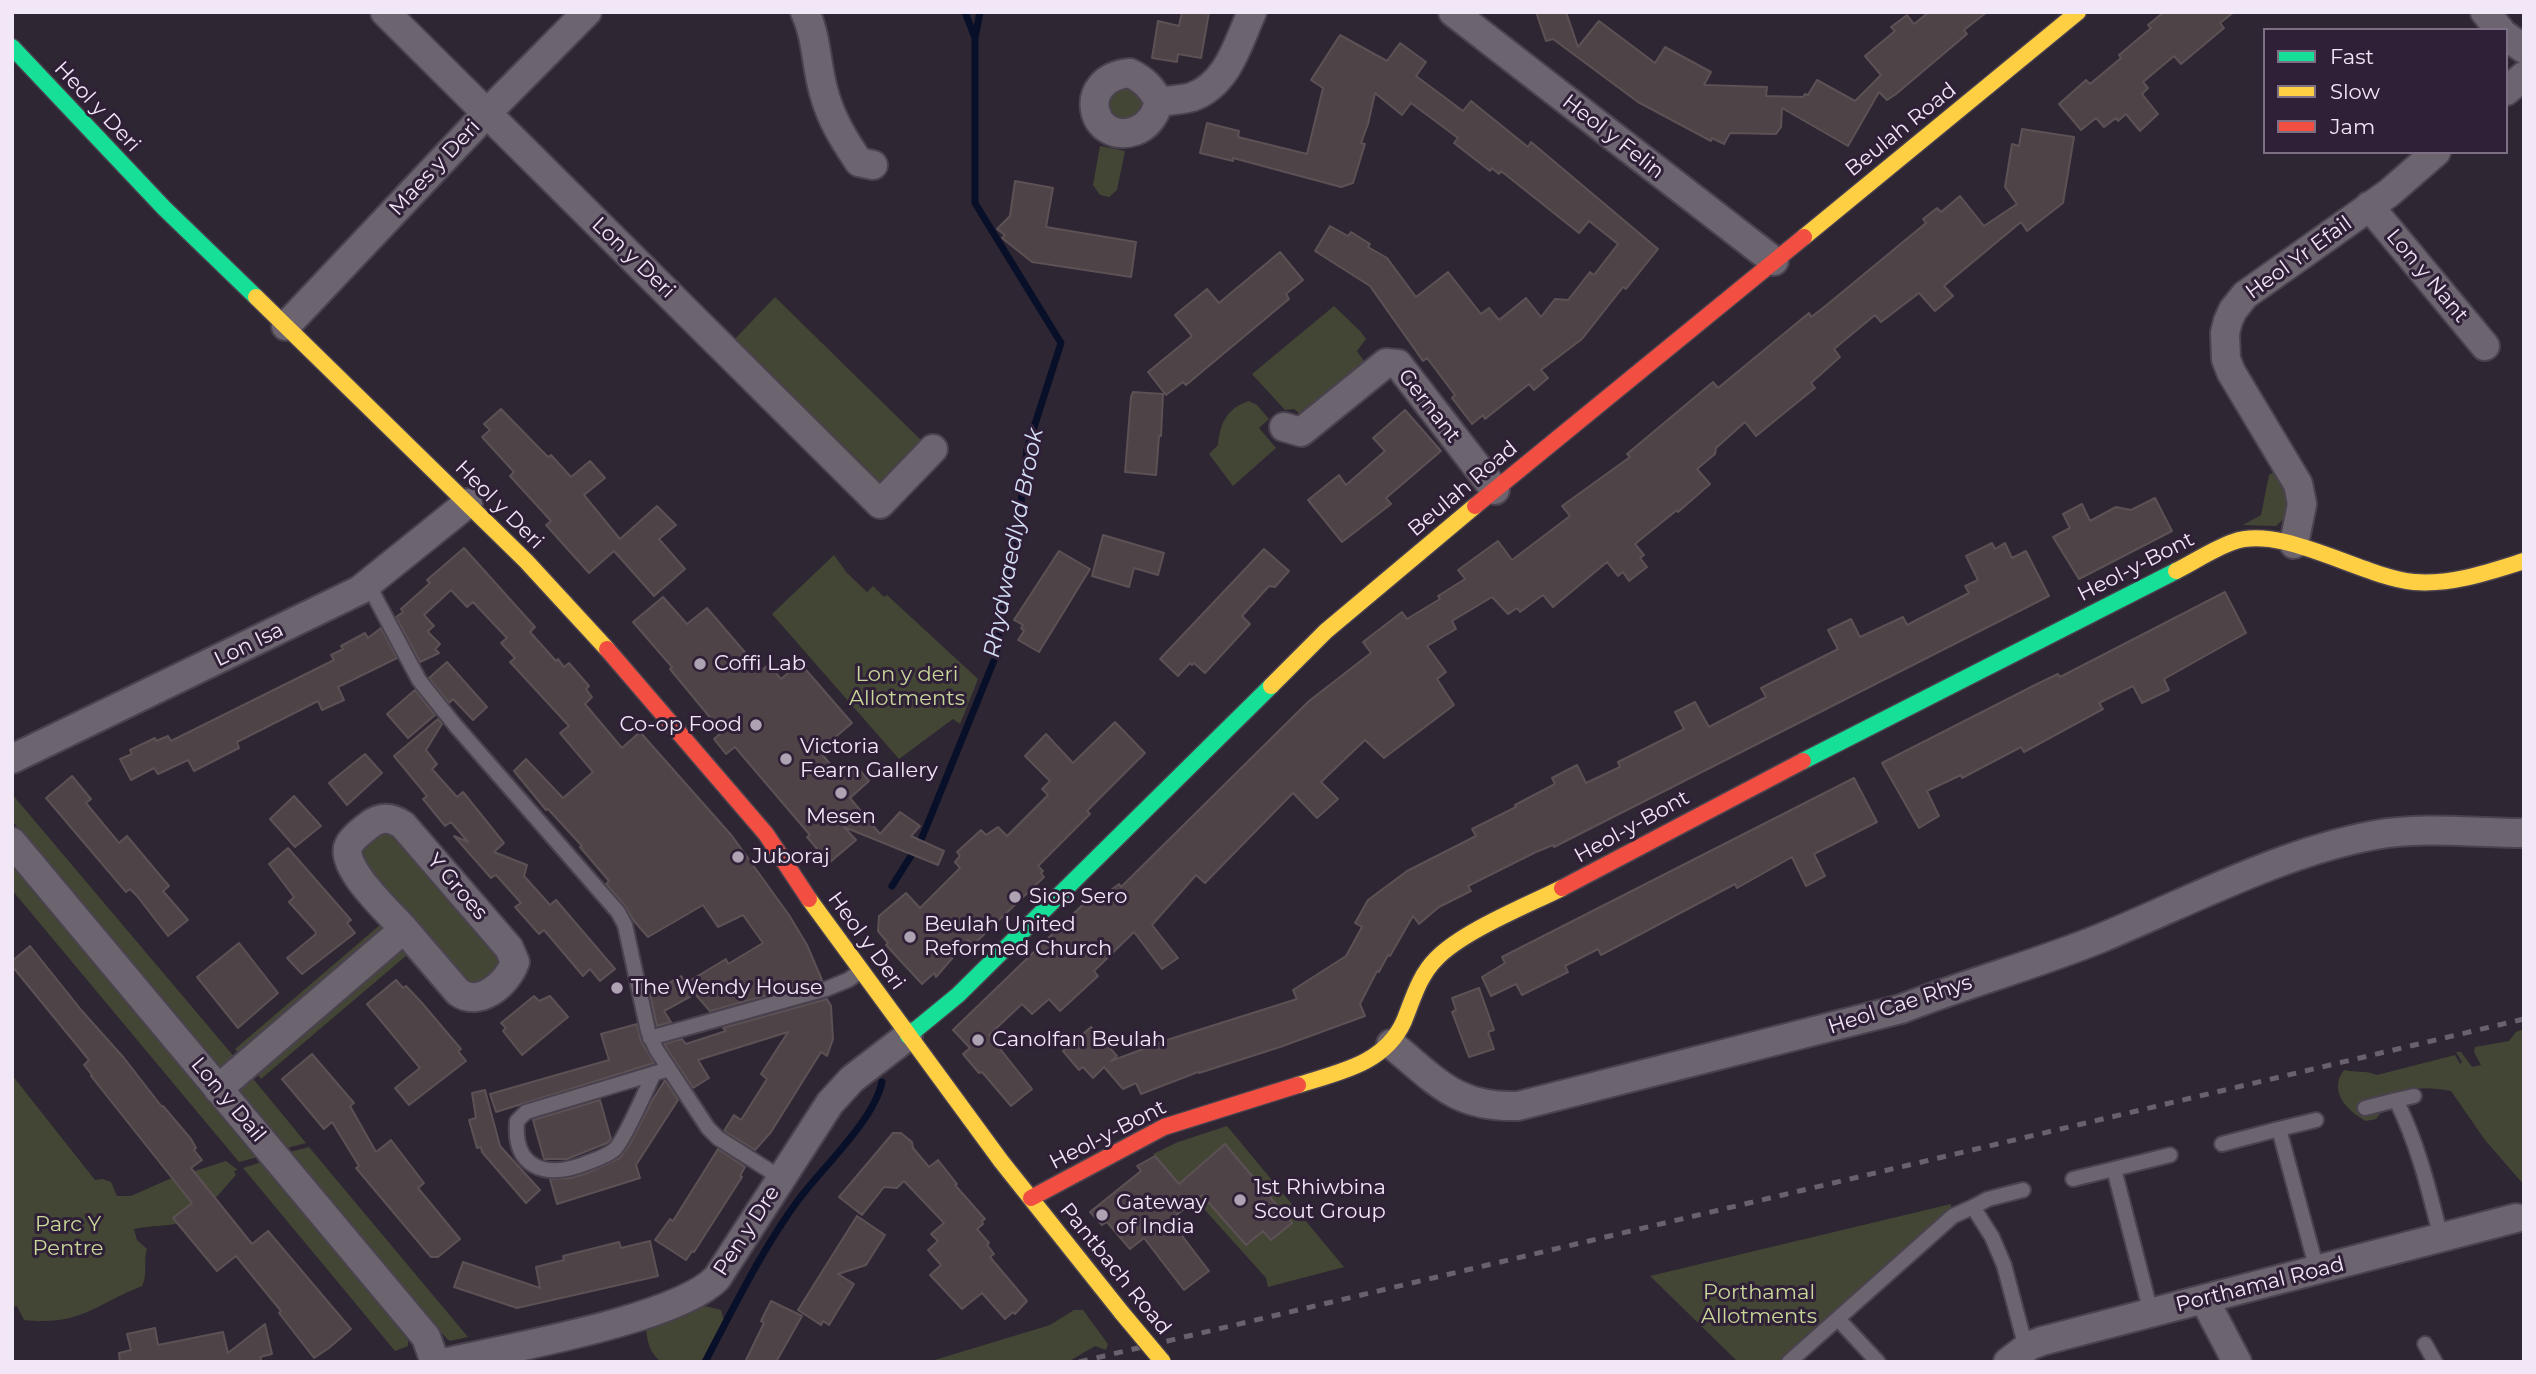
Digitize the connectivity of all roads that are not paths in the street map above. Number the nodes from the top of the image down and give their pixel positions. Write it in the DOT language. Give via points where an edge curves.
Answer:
graph roads {
  1 [pos="386,12"];
  2 [pos="587,12"];
  3 [pos="805,12"];
  4 [pos="1252,12"];
  5 [pos="2078,12"];
  6 [pos="2485,12"];
  7 [pos="1462,15"];
  8 [pos="2498,28"];
  9 [pos="2508,37"];
  10 [pos="2524,49"];
  11 [pos="15,55"];
  12 [pos="2524,76"];
  13 [pos="2508,89"];
  14 [pos="1159,102"];
  15 [pos="486,113"];
  16 [pos="2434,154"];
  17 [pos="873,165"];
  18 [pos="2369,206"];
  19 [pos="1774,261"];
  20 [pos="286,326"];
  21 [pos="2485,346"];
  22 [pos="1284,427"];
  23 [pos="933,449"];
  24 [pos="1495,489"];
  25 [pos="468,503"];
  26 [pos="2294,544"];
  27 [pos="2524,561"];
  28 [pos="368,584"];
  29 [pos="12,759"];
  30 [pos="2524,832"];
  31 [pos="12,842"];
  32 [pos="404,929"];
  33 [pos="862,970"];
  34 [pos="908,1036"];
  35 [pos="650,1038"];
  36 [pos="1391,1044"];
  37 [pos="669,1069"];
  38 [pos="654,1073"];
  39 [pos="218,1089"];
  40 [pos="2414,1096"];
  41 [pos="2396,1100"];
  42 [pos="2365,1108"];
  43 [pos="2316,1119"];
  44 [pos="2279,1129"];
  45 [pos="2222,1144"];
  46 [pos="2169,1156"];
  47 [pos="2114,1169"];
  48 [pos="781,1178"];
  49 [pos="2073,1179"];
  50 [pos="2022,1190"];
  51 [pos="1031,1198"];
  52 [pos="1973,1207"];
  53 [pos="2516,1218"];
  54 [pos="2441,1238"];
  55 [pos="2317,1270"];
  56 [pos="2204,1299"];
  57 [pos="2151,1313"];
  58 [pos="1838,1319"];
  59 [pos="2425,1344"];
  60 [pos="2017,1355"];
  61 [pos="435,1362"];
  62 [pos="448,1362"];
  63 [pos="1163,1362"];
  64 [pos="1789,1362"];
  65 [pos="1878,1362"];
  66 [pos="2237,1362"];
  67 [pos="2435,1362"];
  1 -- 15 [label="street, Lon y Deri"];
  2 -- 15 [label="street, Maes y Deri"];
  3 -- 17 [label="street" via="823,92 841,136 859,162"];
  4 -- 14 [label="street" via="1220,78 1191,98"];
  5 -- 19 [label="street, Beulah Road"];
  6 -- 8 [label="street"];
  7 -- 19 [label="street, Heol y Felin"];
  9 -- 10 [label="street"];
  11 -- 20 [label="street, Heol y Deri"];
  12 -- 13 [label="street"];
  15 -- 20 [label="street, Maes y Deri"];
  15 -- 23 [label="street, Lon y Deri" via="880,504"];
  16 -- 18 [label="street, Heol Yr Efail"];
  18 -- 21 [label="street, Lon y Nant"];
  18 -- 26 [label="street, Heol Yr Efail" via="2245,295 2233,310 2225,333 2231,372 2298,484 2302,504"];
  19 -- 24 [label="street, Beulah Road"];
  20 -- 25 [label="street, Heol y Deri"];
  22 -- 24 [label="street, Gernant" via="1301,432 1386,363 1398,364"];
  24 -- 34 [label="street, Beulah Road" via="1316,640 958,995"];
  25 -- 28 [label="street, Lon Isa"];
  25 -- 33 [label="street, Heol y Deri" via="617,660 730,790"];
  26 -- 27 [label="street, Heol-y-Bont" via="2357,569 2413,582 2464,578"];
  26 -- 36 [label="street, Heol-y-Bont" via="2254,538 2235,541 1461,939 1429,966"];
  28 -- 29 [label="street, Lon Isa"];
  28 -- 35 [label="lane" via="419,680 618,912 625,925"];
  30 -- 36 [label="street, Heol Cae Rhys" via="2416,831 2370,836 2263,868 2100,938 1900,1009 1518,1106 1494,1107 1454,1094"];
  31 -- 39 [label="street, Lon y Dail"];
  32 -- 32 [label="street, Y Groes" via="355,874 346,855 356,837 383,818 403,825 509,948 515,962 498,986 466,998"];
  32 -- 39 [label="street"];
  33 -- 34 [label="street, Heol y Deri"];
  33 -- 35 [label="lane" via="826,989"];
  34 -- 48 [label="street, Pen y Dre" via="842,1089"];
  34 -- 51 [label="street, Pantbach Road"];
  35 -- 37 [label="lane"];
  36 -- 51 [label="street, Heol-y-Bont" via="1377,1057 1347,1070 1164,1127"];
  37 -- 38 [label="lane"];
  37 -- 48 [label="lane" via="718,1138"];
  38 -- 38 [label="lane" via="526,1112 517,1121 515,1140 530,1163 546,1171 571,1169 601,1158 616,1149"];
  39 -- 61 [label="street, Lon y Dail" via="426,1338"];
  40 -- 41 [label="lane"];
  41 -- 42 [label="lane"];
  41 -- 54 [label="lane" via="2410,1128"];
  43 -- 44 [label="lane"];
  44 -- 45 [label="lane"];
  44 -- 55 [label="lane"];
  46 -- 47 [label="lane"];
  47 -- 49 [label="lane"];
  47 -- 57 [label="lane"];
  48 -- 62 [label="street, Pen y Dre" via="709,1287 620,1322"];
  50 -- 52 [label="lane"];
  51 -- 63 [label="street, Pantbach Road, bridge"];
  52 -- 58 [label="lane" via="1953,1216"];
  52 -- 60 [label="lane" via="2004,1265"];
  53 -- 54 [label="street, Porthamal Road"];
  54 -- 55 [label="street, Porthamal Road"];
  55 -- 56 [label="street, Porthamal Road"];
  56 -- 57 [label="street, Porthamal Road"];
  56 -- 66 [label="street"];
  57 -- 60 [label="street, Porthamal Road" via="2042,1341"];
  58 -- 64 [label="lane"];
  58 -- 65 [label="lane"];
  59 -- 67 [label="lane"];
}
